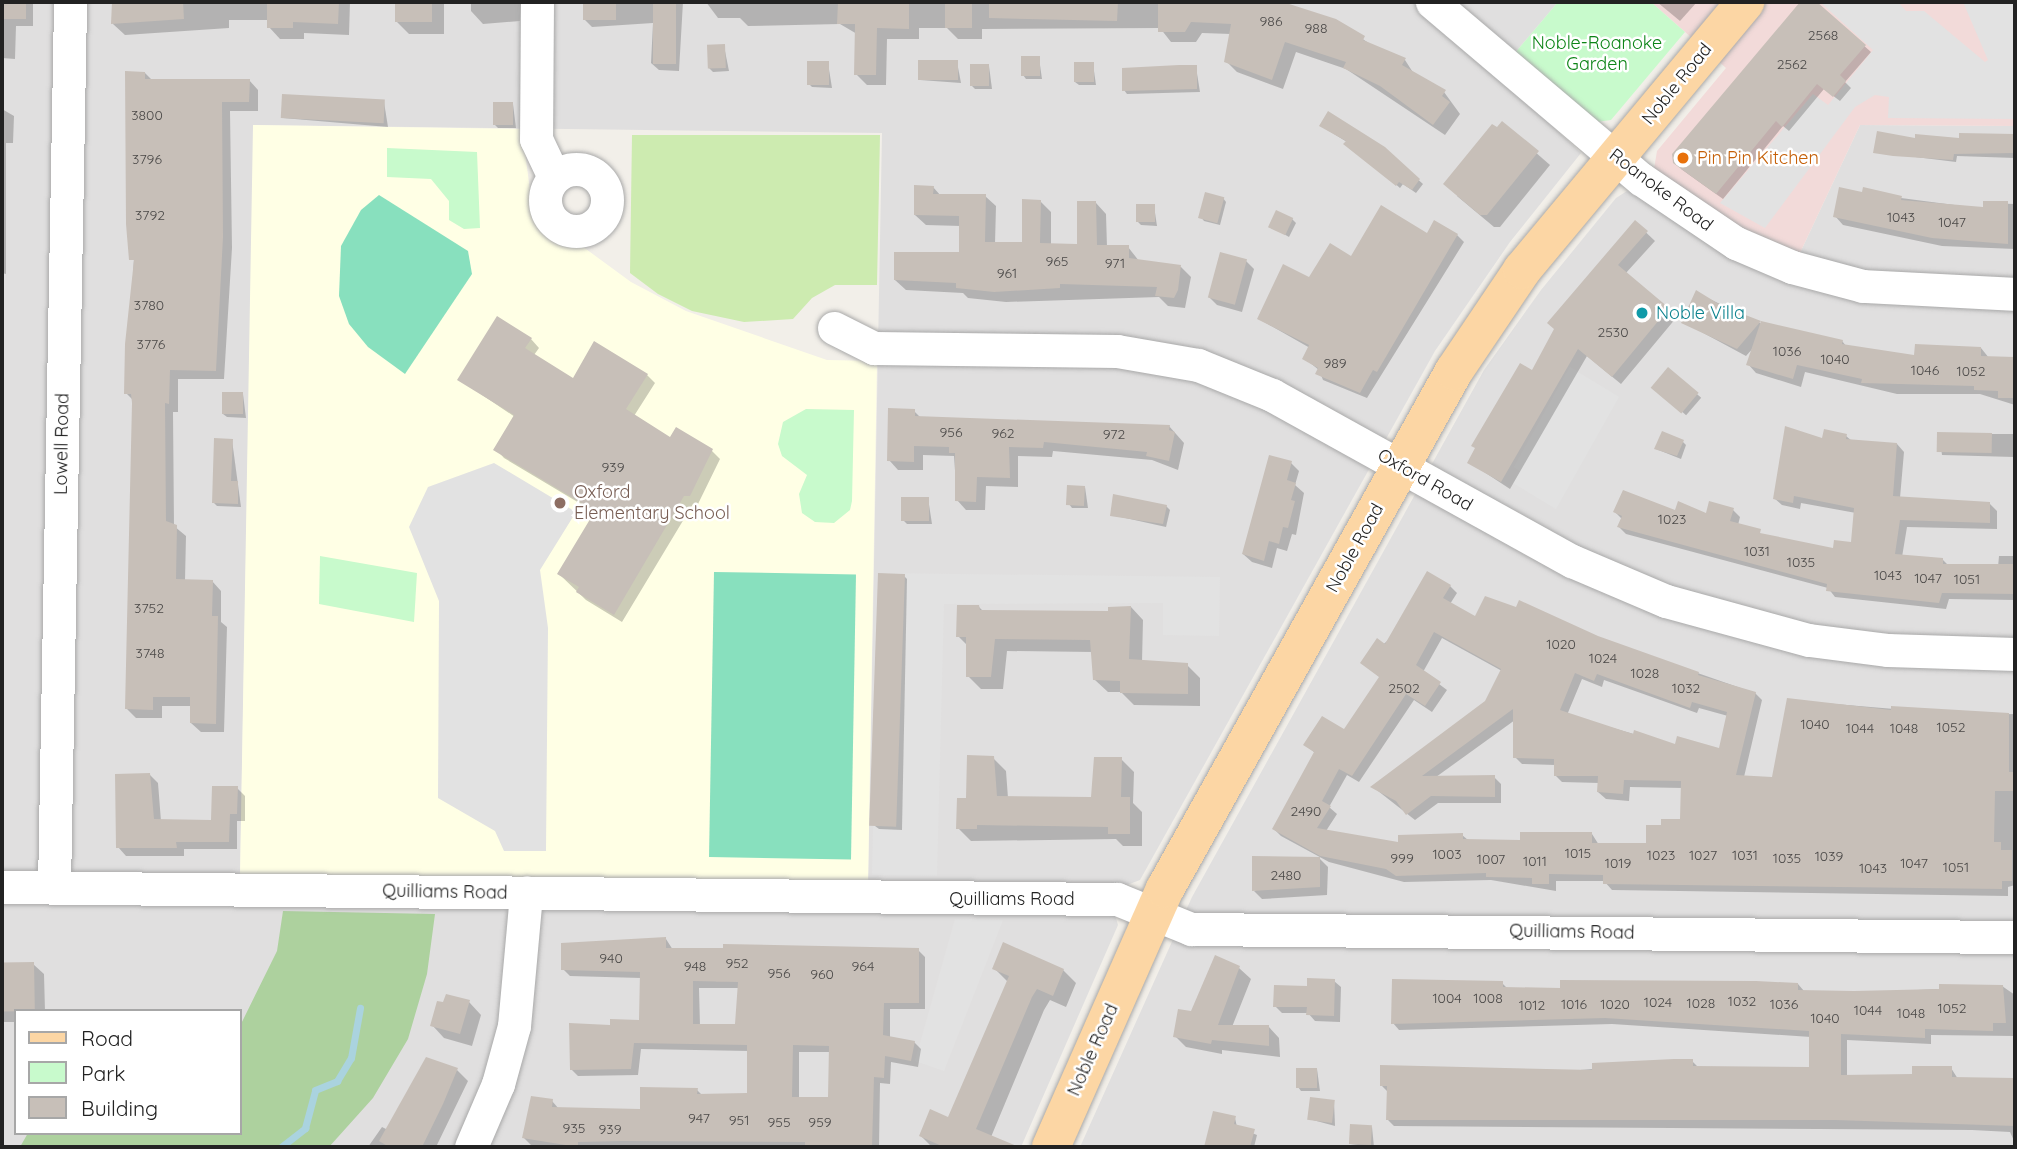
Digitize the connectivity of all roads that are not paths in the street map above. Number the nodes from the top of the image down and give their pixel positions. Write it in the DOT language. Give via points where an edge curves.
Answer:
graph roads {
  1 [pos="70,2"];
  2 [pos="537,2"];
  3 [pos="1432,2"];
  4 [pos="1745,2"];
  5 [pos="1616,157"];
  6 [pos="554,177"];
  7 [pos="2015,295"];
  8 [pos="834,328"];
  9 [pos="1400,467"];
  10 [pos="2015,653"];
  11 [pos="2,887"];
  12 [pos="54,887"];
  13 [pos="526,893"];
  14 [pos="1153,914"];
  15 [pos="2015,937"];
  16 [pos="471,1147"];
  17 [pos="1051,1147"];
  1 -- 12 [label="street, Lowell Road"];
  2 -- 6 [label="street" via="536,139"];
  3 -- 5 [label="street, Roanoke Road"];
  4 -- 5 [label="main road, Noble Road"];
  5 -- 7 [label="street, Roanoke Road" via="1698,222 1792,267 1889,289"];
  5 -- 9 [label="main road, Noble Road" via="1495,307"];
  8 -- 9 [label="street, Oxford Road" via="874,348 1108,351 1178,360 1264,392"];
  9 -- 10 [label="street, Oxford Road" via="1572,561 1719,618 1856,647"];
  9 -- 14 [label="main road, Noble Road"];
  11 -- 12 [label="street, Quilliams Road"];
  12 -- 13 [label="street, Quilliams Road"];
  13 -- 14 [label="street, Quilliams Road" via="1117,899"];
  13 -- 16 [label="street" via="514,1027 498,1084"];
  14 -- 15 [label="street, Quilliams Road" via="1191,929"];
  14 -- 17 [label="main road, Noble Road"];
}
